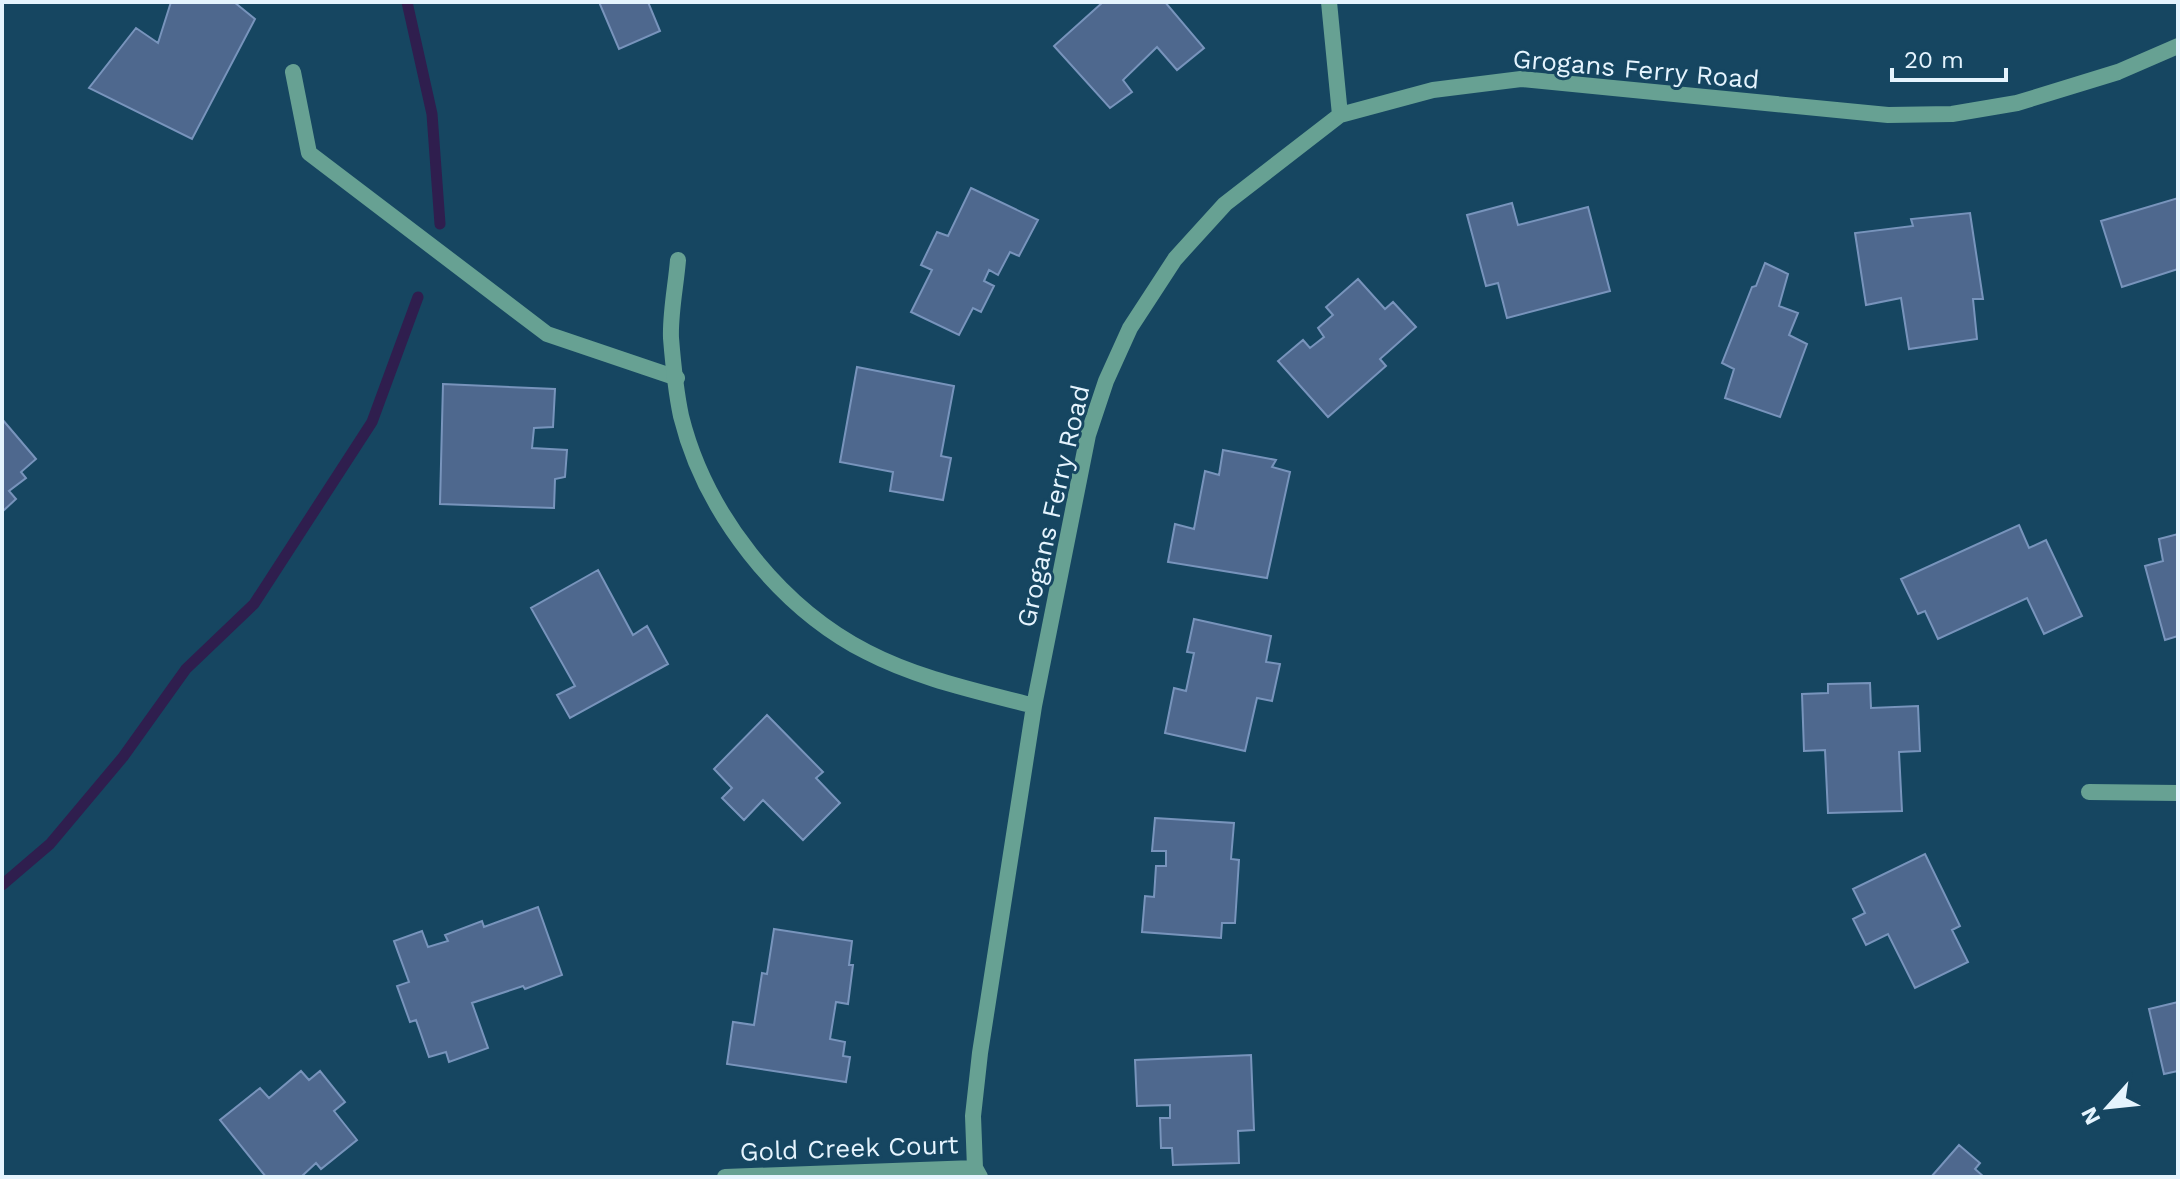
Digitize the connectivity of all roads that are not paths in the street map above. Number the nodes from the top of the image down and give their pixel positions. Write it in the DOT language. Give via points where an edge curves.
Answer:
graph roads {
  1 [pos="1329,2"];
  2 [pos="2178,46"];
  3 [pos="293,72"];
  4 [pos="1340,115"];
  5 [pos="678,260"];
  6 [pos="677,378"];
  7 [pos="1034,706"];
  8 [pos="2089,792"];
  9 [pos="2178,793"];
  10 [pos="978,1172"];
  11 [pos="725,1177"];
  1 -- 4 [label="street"];
  2 -- 4 [label="street, Grogans Ferry Road" via="2118,72 2031,99 1952,114 1888,115 1521,79 1433,90"];
  3 -- 6 [label="street" via="309,153 547,334"];
  4 -- 7 [label="street, Grogans Ferry Road" via="1225,204 1175,259 1130,328 1088,435"];
  5 -- 6 [label="street" via="671,335"];
  6 -- 7 [label="street" via="681,416 707,487 751,557 804,611 866,652 924,676"];
  7 -- 10 [label="street, Grogans Ferry Road" via="980,1053 973,1116"];
  8 -- 9 [label="street"];
  10 -- 11 [label="street, Gold Creek Court"];
}
